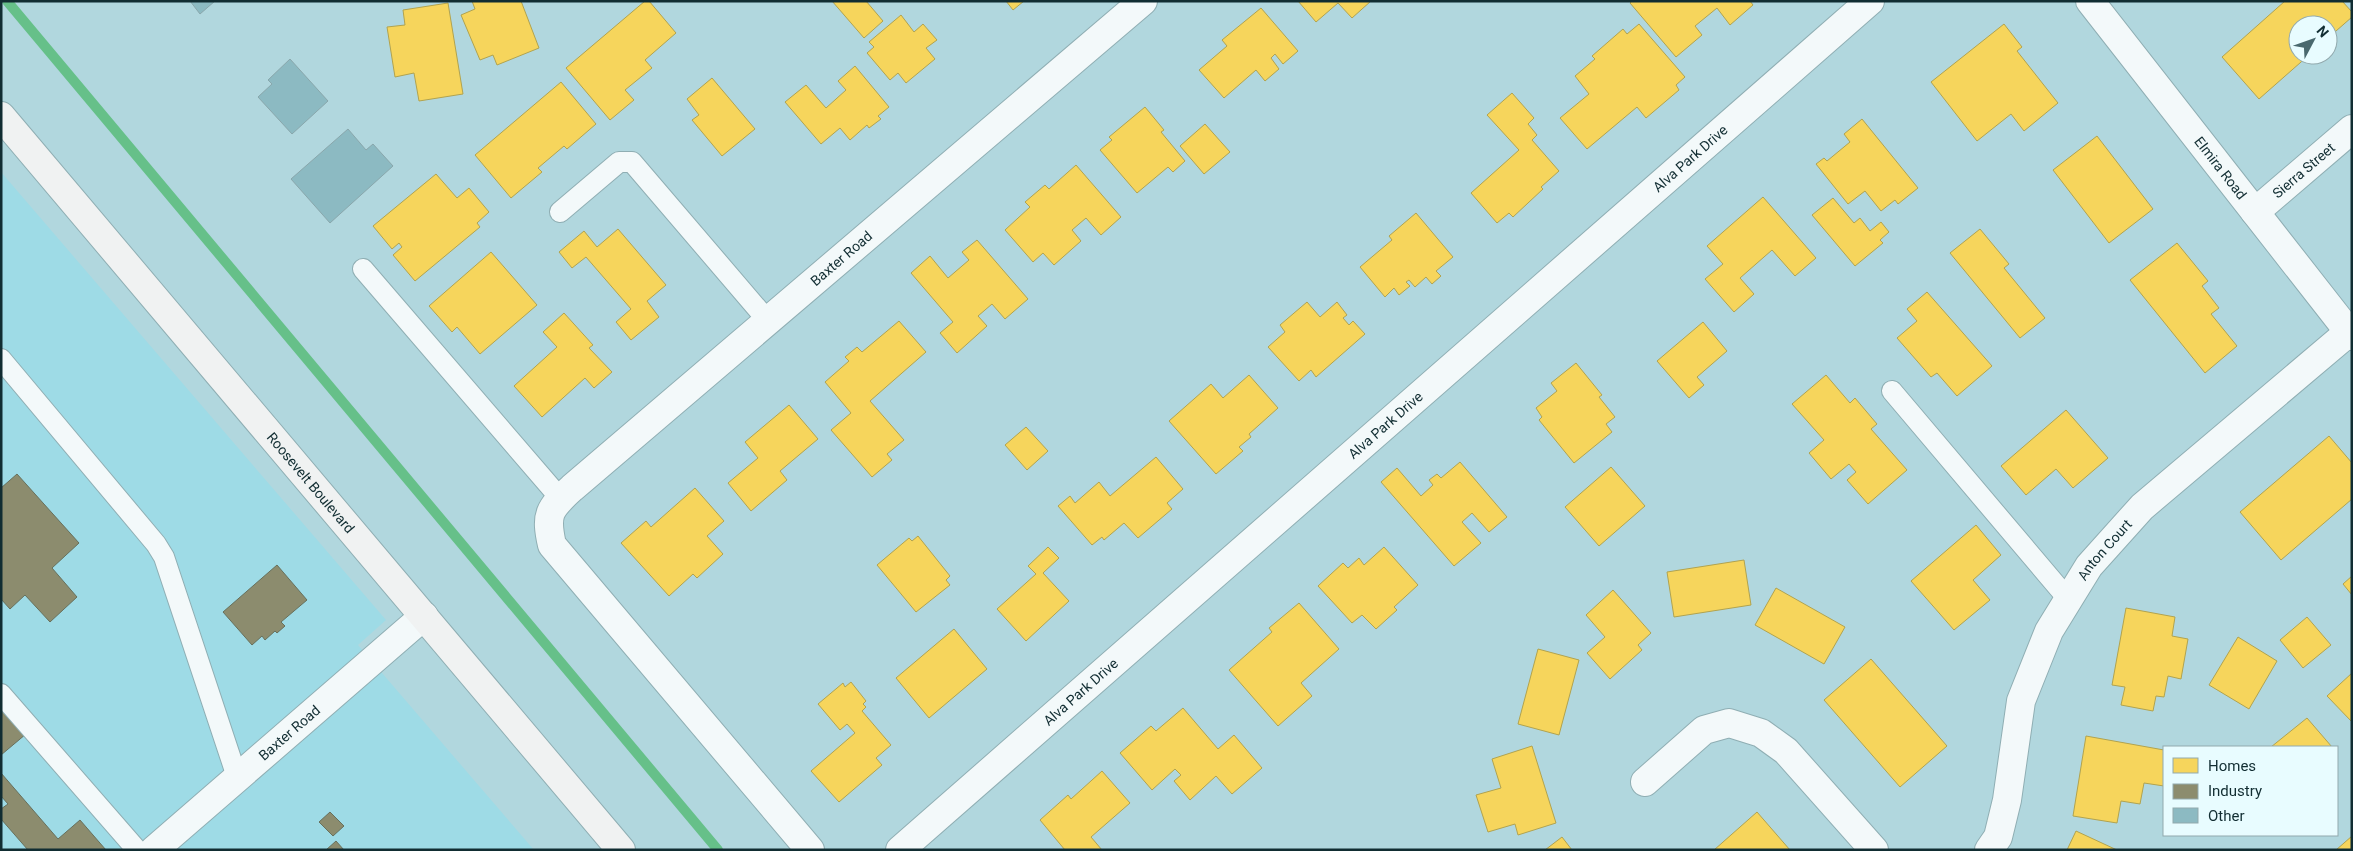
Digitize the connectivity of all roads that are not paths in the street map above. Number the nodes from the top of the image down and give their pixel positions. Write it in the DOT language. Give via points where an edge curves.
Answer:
graph roads {
  1 [pos="1143,1"];
  2 [pos="1870,1"];
  3 [pos="2090,1"];
  4 [pos="1,116"];
  5 [pos="2352,129"];
  6 [pos="560,212"];
  7 [pos="2255,212"];
  8 [pos="363,269"];
  9 [pos="768,321"];
  10 [pos="2350,334"];
  11 [pos="1,359"];
  12 [pos="1892,391"];
  13 [pos="560,498"];
  14 [pos="2068,598"];
  15 [pos="424,616"];
  16 [pos="1,694"];
  17 [pos="237,777"];
  18 [pos="1645,782"];
  19 [pos="137,850"];
  20 [pos="154,850"];
  21 [pos="621,850"];
  22 [pos="810,850"];
  23 [pos="900,850"];
  24 [pos="1874,850"];
  25 [pos="1989,850"];
  1 -- 9 [label="street, Baxter Road"];
  2 -- 23 [label="street, Alva Park Drive"];
  3 -- 7 [label="street, Elmira Road"];
  4 -- 15 [label="main road, Roosevelt Boulevard"];
  5 -- 7 [label="street, Sierra Street"];
  6 -- 9 [label="lane" via="619,162 632,162"];
  7 -- 10 [label="street, Elmira Road"];
  8 -- 13 [label="lane"];
  9 -- 13 [label="street, Baxter Road"];
  10 -- 14 [label="street, Anton Court" via="2142,507 2088,566"];
  11 -- 17 [label="lane" via="164,557"];
  12 -- 14 [label="lane"];
  13 -- 22 [label="street, Baxter Road" via="547,522 552,544"];
  14 -- 25 [label="street, Anton Court" via="2048,631 2021,701 2007,800 1998,837"];
  15 -- 17 [label="street, Baxter Road"];
  15 -- 21 [label="main road, Roosevelt Boulevard"];
  16 -- 19 [label="lane"];
  17 -- 20 [label="street, Baxter Road"];
  18 -- 24 [label="street" via="1704,730 1729,724 1761,733 1786,751"];
}
